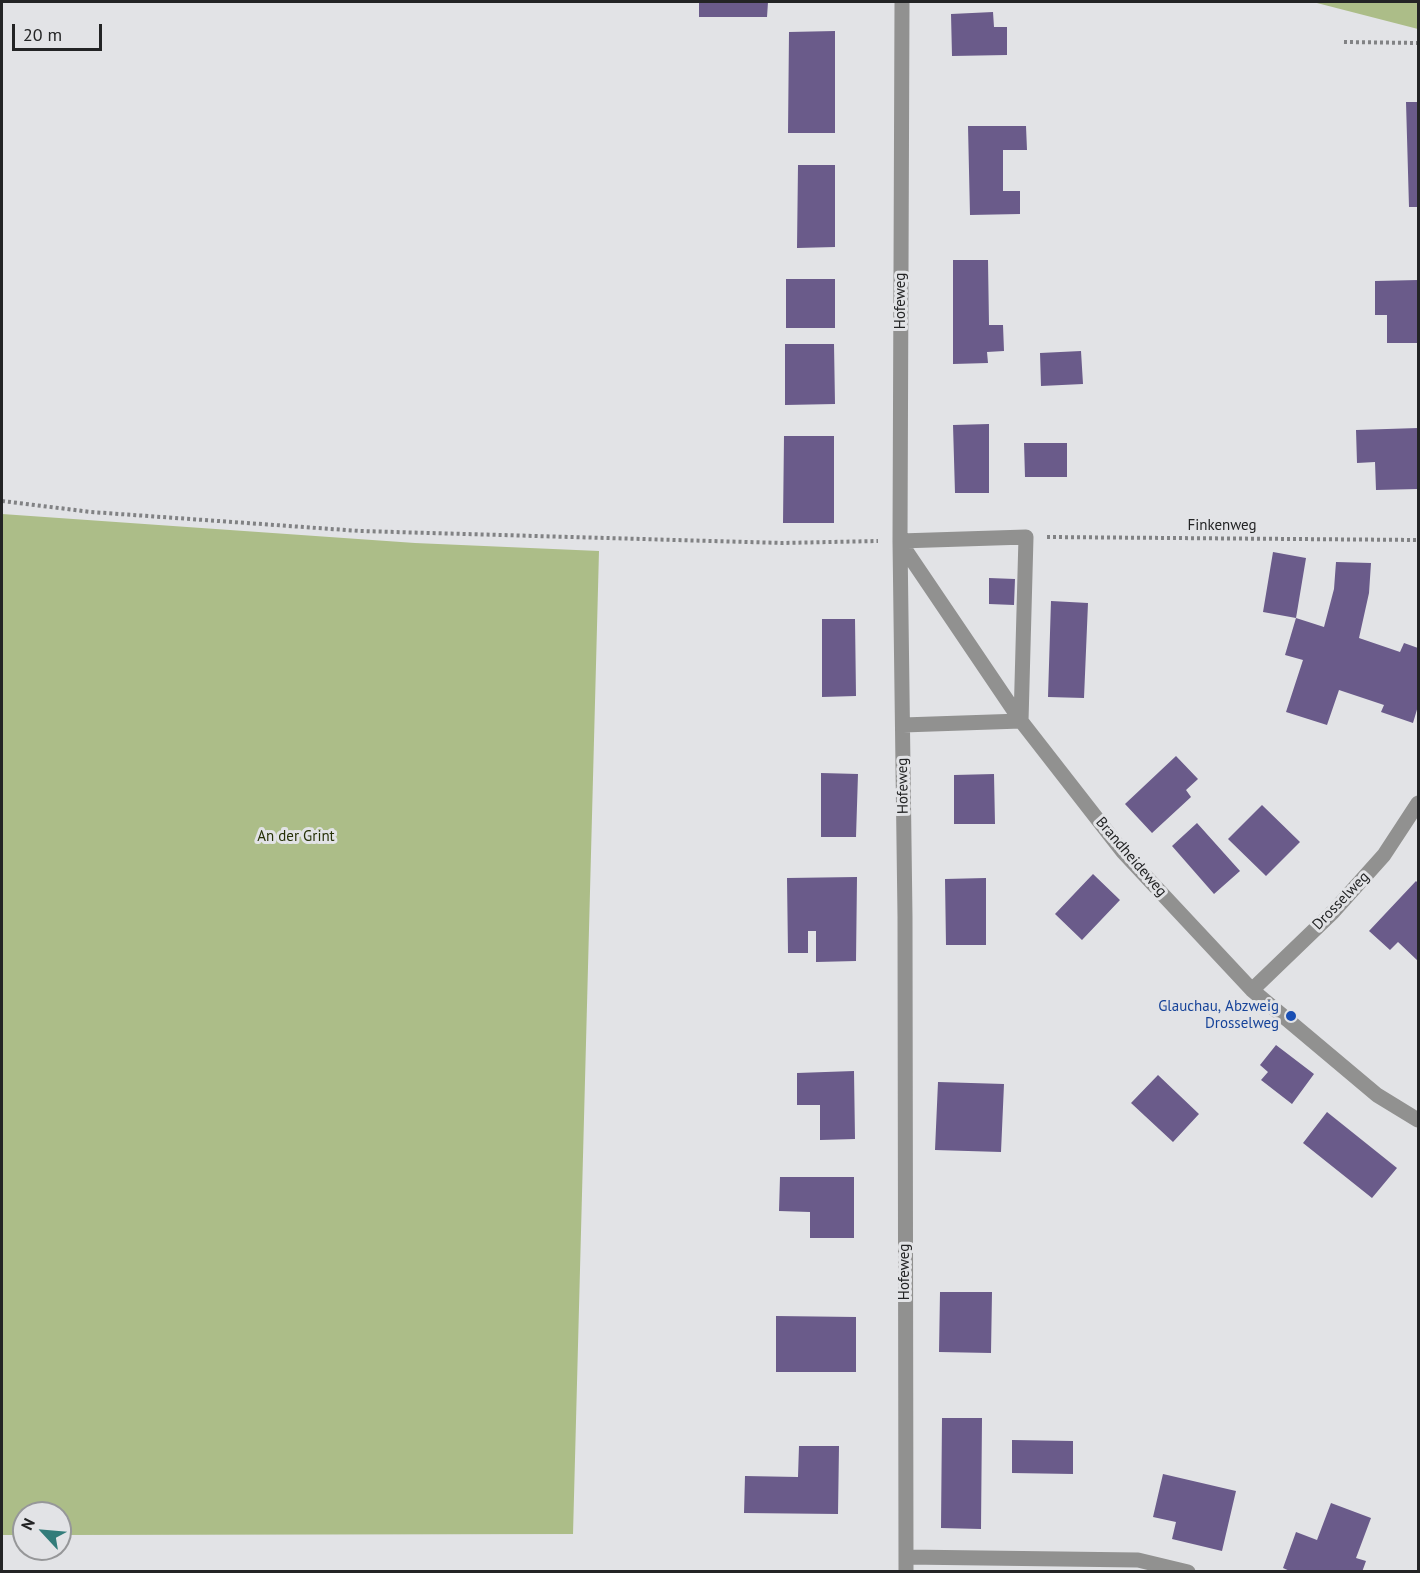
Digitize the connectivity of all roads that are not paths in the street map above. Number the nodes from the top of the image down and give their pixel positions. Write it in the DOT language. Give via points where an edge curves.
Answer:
graph roads {
  1 [pos="902,2"];
  2 [pos="900,541"];
  3 [pos="1021,721"];
  4 [pos="903,724"];
  5 [pos="1419,802"];
  6 [pos="1252,990"];
  7 [pos="1419,1120"];
  8 [pos="906,1564"];
  9 [pos="1188,1572"];
  1 -- 2 [label="street, Hofeweg"];
  2 -- 3 [label="street, Brandheideweg"];
  2 -- 3 [label="street" via="1026,537"];
  2 -- 4 [label="street, Hofeweg"];
  3 -- 4 [label="street"];
  3 -- 6 [label="street, Brandheideweg" via="1123,852"];
  4 -- 8 [label="street, Hofeweg"];
  5 -- 6 [label="street, Drosselweg" via="1384,855"];
  6 -- 7 [label="street, Brandheideweg" via="1377,1095"];
  8 -- 9 [label="street" via="1138,1560"];
}
